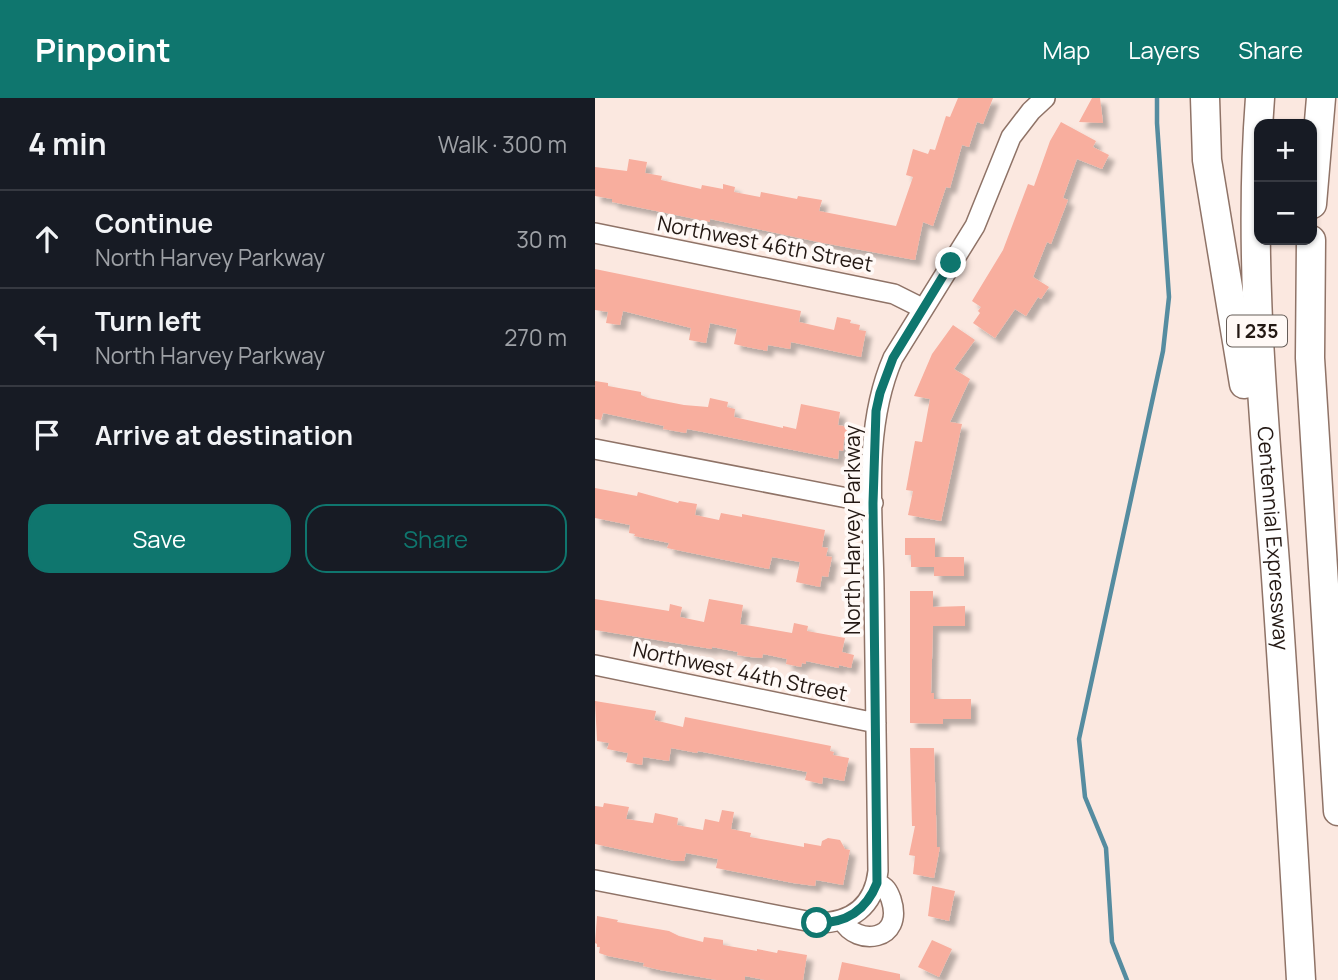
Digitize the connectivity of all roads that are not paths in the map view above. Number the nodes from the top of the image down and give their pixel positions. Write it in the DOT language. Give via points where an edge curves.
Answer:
graph roads {
  1 [pos="1045,98"];
  2 [pos="1205,98"];
  3 [pos="1260,98"];
  4 [pos="1321,98"];
  5 [pos="1314,182"];
  6 [pos="595,233"];
  7 [pos="1311,245"];
  8 [pos="922,308"];
  9 [pos="595,449"];
  10 [pos="873,503"];
  11 [pos="1275,563"];
  12 [pos="595,665"];
  13 [pos="876,723"];
  14 [pos="1338,811"];
  15 [pos="595,880"];
  16 [pos="877,883"];
  17 [pos="843,920"];
  18 [pos="1301,980"];
  1 -- 8 [label="street, North Harvey Parkway" via="1011,137 975,226"];
  2 -- 11 [label="highway" via="1207,160"];
  3 -- 11 [label="highway, Centennial Expressway / I 235" via="1254,226"];
  4 -- 5 [label="highway"];
  6 -- 8 [label="street, Northwest 46th Street" via="894,294"];
  7 -- 14 [label="highway, I 235" via="1310,358"];
  8 -- 10 [label="street, North Harvey Parkway" via="893,358 880,393 874,427"];
  9 -- 10 [label="street"];
  10 -- 13 [label="street, North Harvey Parkway"];
  11 -- 18 [label="highway, Centennial Expressway / I 235"];
  12 -- 13 [label="street, Northwest 44th Street"];
  13 -- 16 [label="street, North Harvey Parkway"];
  15 -- 17 [label="street" via="817,923"];
  16 -- 17 [label="street" via="867,902"];
  16 -- 17 [label="street" via="888,891 895,914 887,932 856,933"];
}
